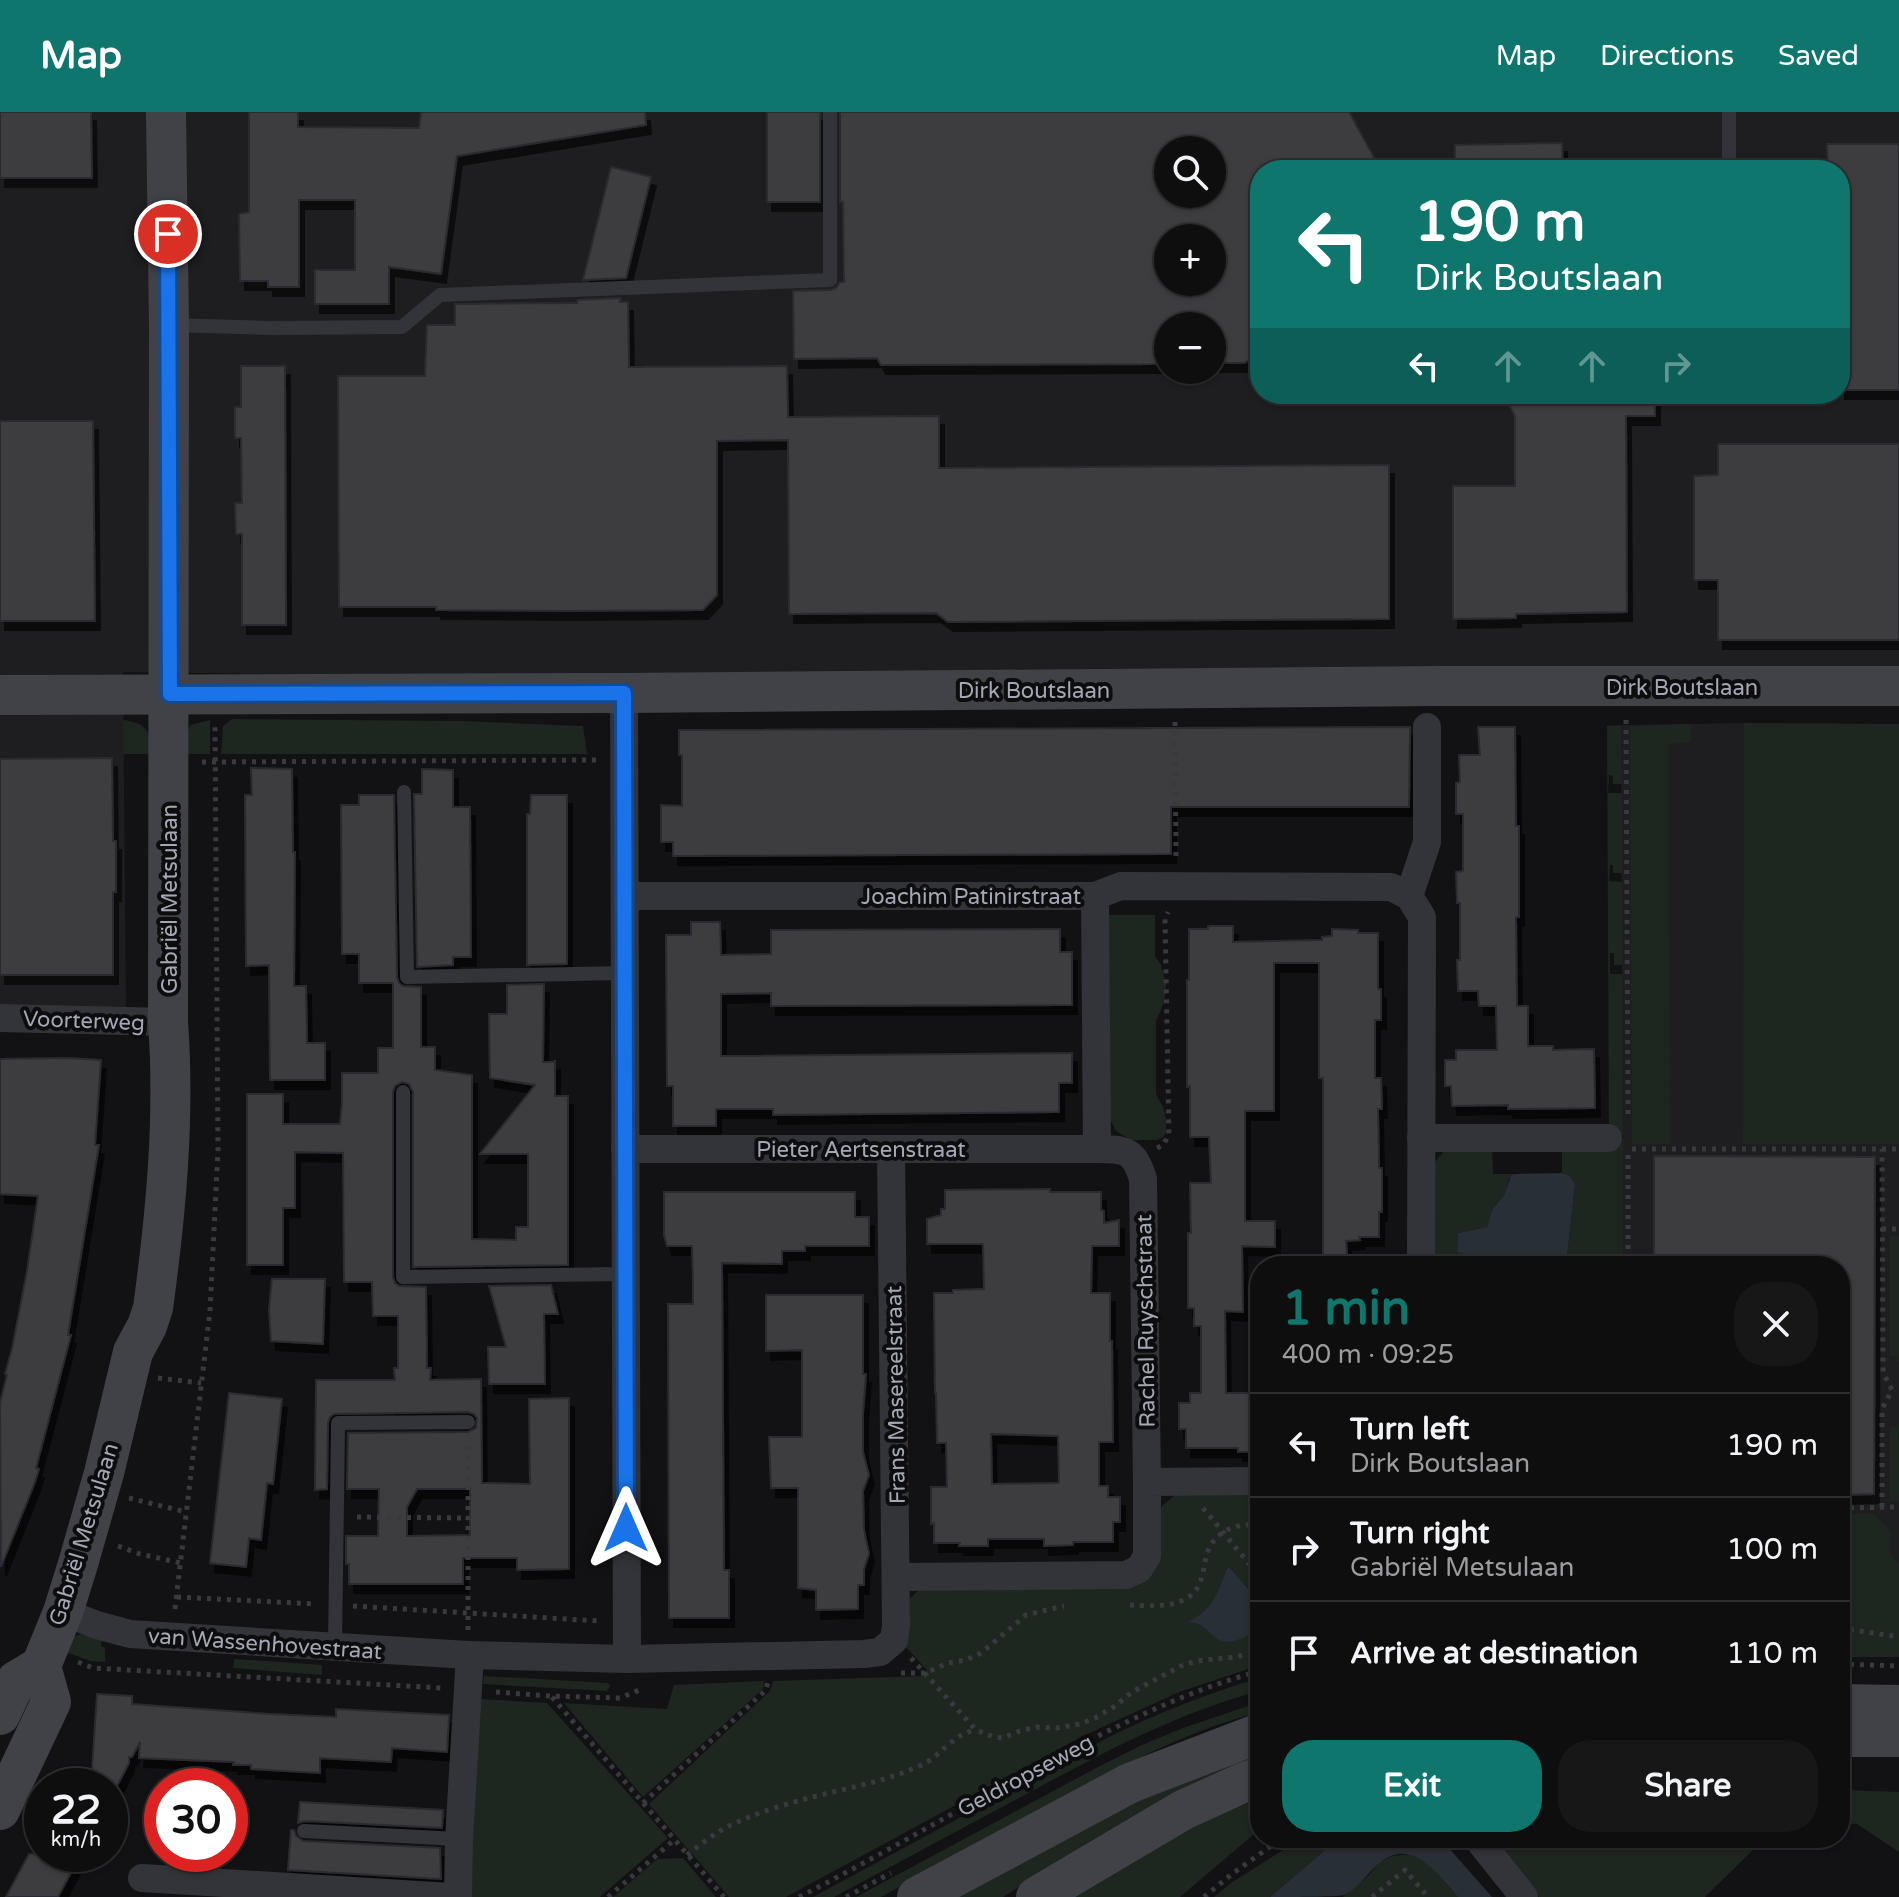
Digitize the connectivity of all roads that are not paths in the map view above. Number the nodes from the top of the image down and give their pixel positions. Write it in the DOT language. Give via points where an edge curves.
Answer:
graph roads {
  1 [pos="166,112"];
  2 [pos="830,112"];
  3 [pos="1729,112"];
  4 [pos="1729,160"];
  5 [pos="169,325"];
  6 [pos="1899,686"];
  7 [pos="624,693"];
  8 [pos="170,694"];
  9 [pos="0,695"];
  10 [pos="1427,727"];
  11 [pos="404,792"];
  12 [pos="625,896"];
  13 [pos="1095,896"];
  14 [pos="1409,896"];
  15 [pos="625,973"];
  16 [pos="0,1018"];
  17 [pos="168,1022"];
  18 [pos="403,1092"];
  19 [pos="1618,1130"];
  20 [pos="1421,1138"];
  21 [pos="625,1149"];
  22 [pos="891,1149"];
  23 [pos="1097,1149"];
  24 [pos="1421,1256"];
  25 [pos="626,1274"];
  26 [pos="468,1422"];
  27 [pos="1250,1481"];
  28 [pos="1147,1482"];
  29 [pos="897,1577"];
  30 [pos="63,1612"];
  31 [pos="894,1640"];
  32 [pos="335,1647"];
  33 [pos="469,1655"];
  34 [pos="627,1659"];
  35 [pos="41,1666"];
  36 [pos="1850,1704"];
  37 [pos="1899,1705"];
  38 [pos="0,1715"];
  39 [pos="1250,1737"];
  40 [pos="1850,1737"];
  41 [pos="1899,1737"];
  42 [pos="1250,1780"];
  43 [pos="0,1810"];
  44 [pos="304,1831"];
  45 [pos="459,1839"];
  46 [pos="1485,1848"];
  47 [pos="142,1878"];
  48 [pos="451,1897"];
  49 [pos="458,1897"];
  50 [pos="917,1897"];
  51 [pos="1036,1897"];
  52 [pos="1524,1897"];
  1 -- 5 [label="street, Gabriël Metsulaan"];
  2 -- 5 [label="lane" via="830,280 440,295 402,327"];
  3 -- 4 [label="lane"];
  5 -- 8 [label="street, Gabriël Metsulaan"];
  6 -- 7 [label="street, Dirk Boutslaan"];
  7 -- 8 [label="street, Dirk Boutslaan"];
  7 -- 12 [label="street"];
  8 -- 9 [label="street, Dirk Boutslaan"];
  8 -- 17 [label="street, Gabriël Metsulaan"];
  10 -- 14 [label="street" via="1427,842"];
  11 -- 15 [label="lane" via="407,977"];
  12 -- 13 [label="street, Joachim Patinirstraat"];
  12 -- 15 [label="street"];
  13 -- 14 [label="street, Joachim Patinirstraat" via="1121,886 1391,887"];
  13 -- 23 [label="street"];
  14 -- 20 [label="street" via="1422,917"];
  15 -- 21 [label="street"];
  16 -- 17 [label="street, Voorterweg"];
  17 -- 30 [label="street, Gabriël Metsulaan" via="170,1149 153,1308 133,1352"];
  18 -- 25 [label="lane" via="403,1277"];
  19 -- 20 [label="street"];
  20 -- 24 [label="street"];
  21 -- 22 [label="street, Pieter Aertsenstraat"];
  21 -- 25 [label="street"];
  22 -- 23 [label="street, Pieter Aertsenstraat"];
  22 -- 29 [label="street, Frans Masereelstraat"];
  23 -- 28 [label="street, Rachel Ruyschstraat" via="1120,1149 1137,1160 1143,1179"];
  25 -- 34 [label="street"];
  26 -- 32 [label="lane" via="338,1423"];
  27 -- 28 [label="street"];
  28 -- 29 [label="street, Rachel Ruyschstraat" via="1147,1556 1139,1569 1126,1575"];
  29 -- 31 [label="street, Frans Masereelstraat"];
  30 -- 32 [label="street, van Wassenhovestraat" via="130,1634"];
  30 -- 35 [label="street, Gabriël Metsulaan"];
  31 -- 34 [label="street, van Wassenhovestraat" via="880,1652 864,1654"];
  32 -- 33 [label="street, van Wassenhovestraat"];
  33 -- 34 [label="street, van Wassenhovestraat"];
  33 -- 45 [label="street"];
  35 -- 38 [label="street, Gabriël Metsulaan" via="16,1681"];
  35 -- 43 [label="street" via="51,1702"];
  36 -- 37 [label="street"];
  39 -- 50 [label="street" via="1130,1783"];
  40 -- 41 [label="street"];
  42 -- 51 [label="street" via="1183,1810"];
  44 -- 45 [label="lane"];
  45 -- 49 [label="street"];
  46 -- 52 [label="street"];
  47 -- 48 [label="street"];
}
